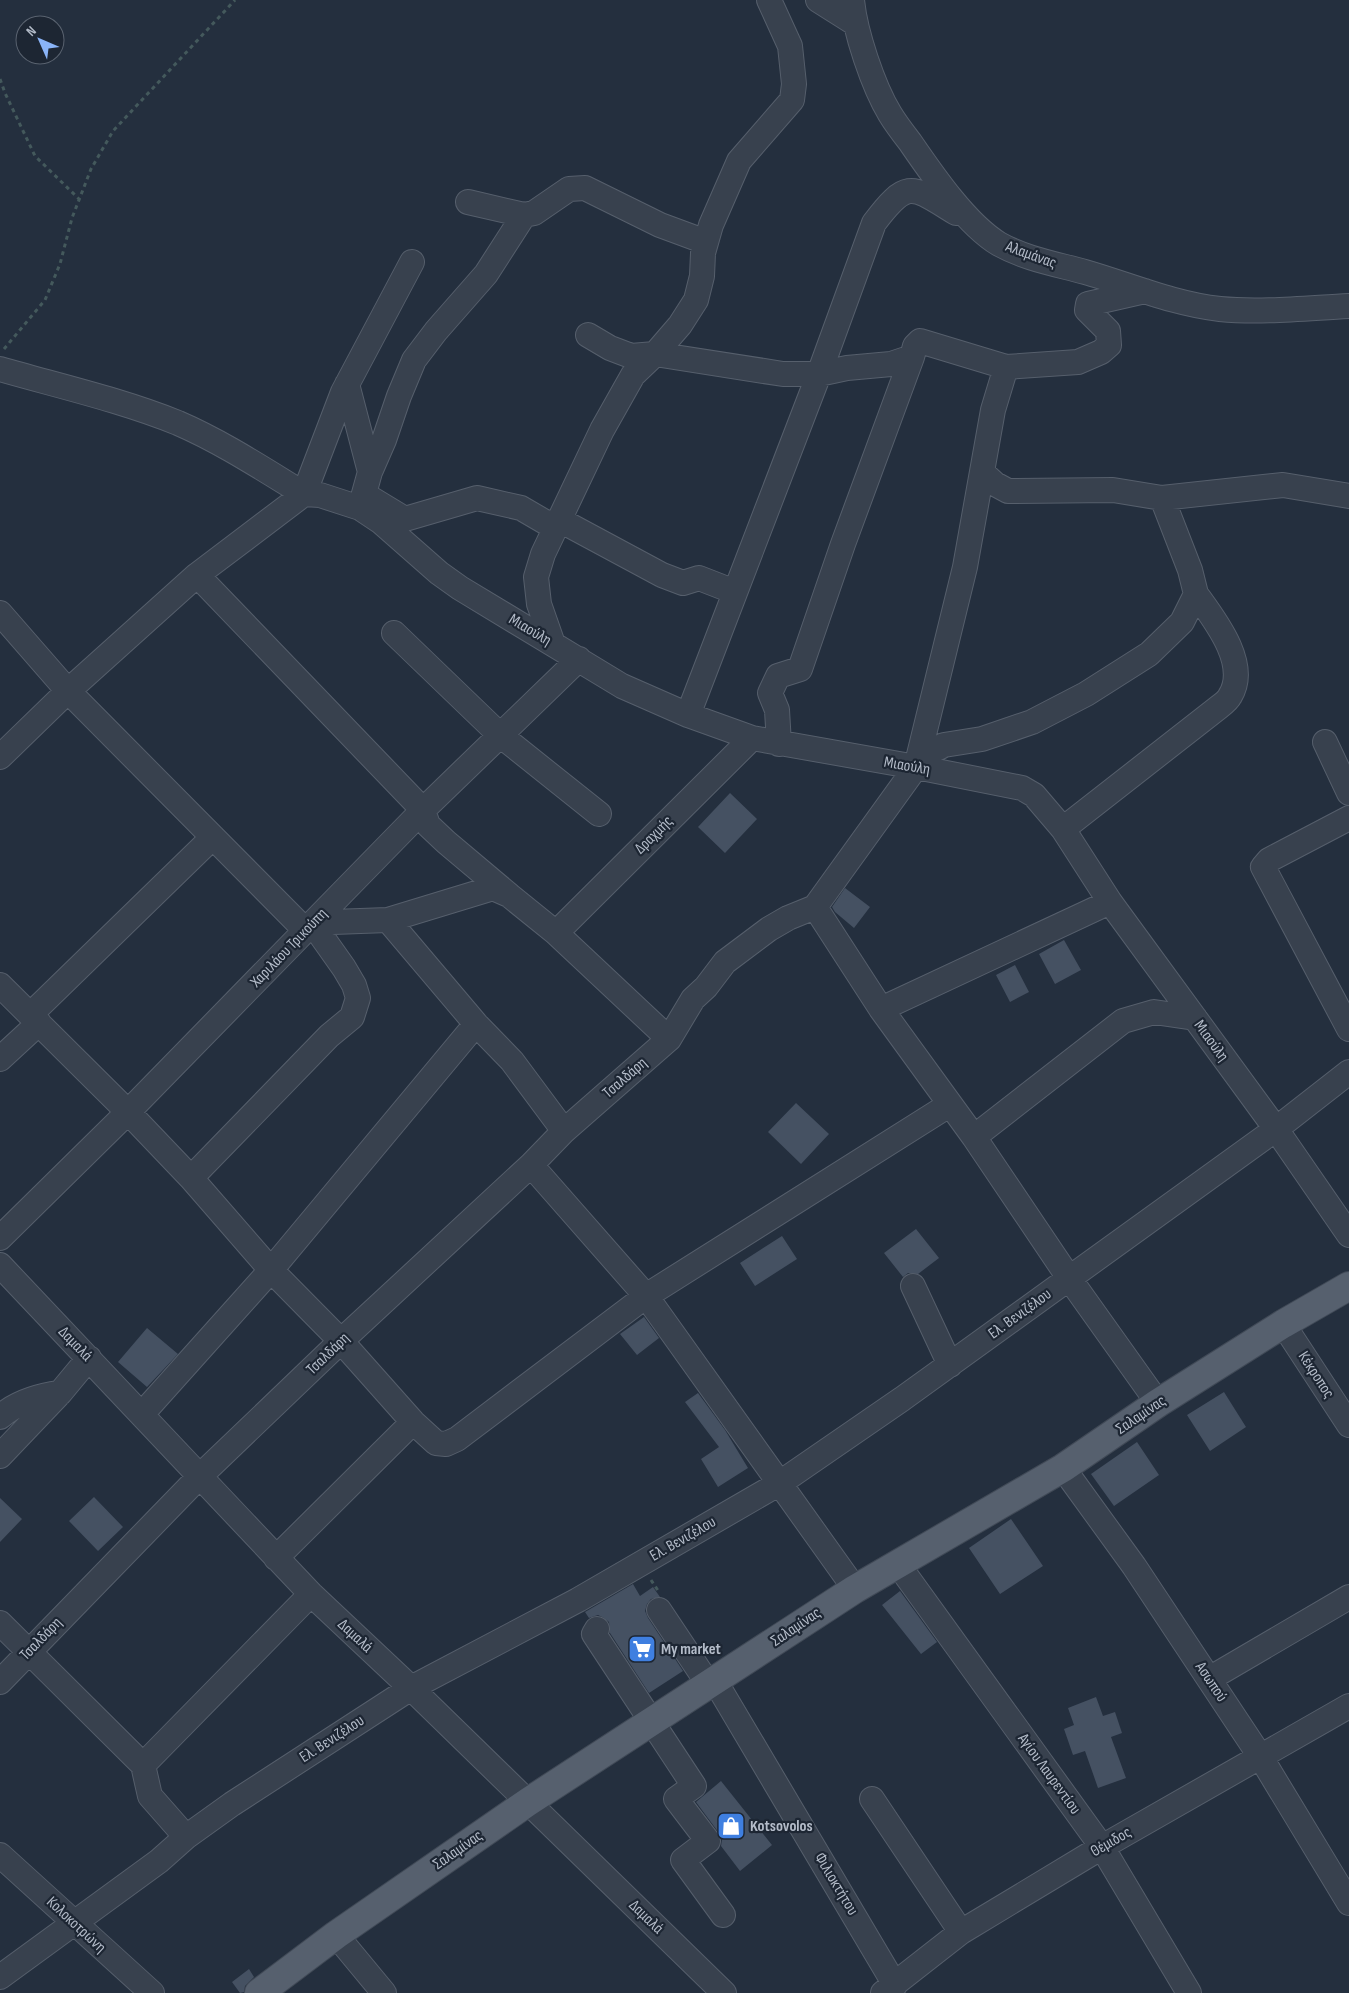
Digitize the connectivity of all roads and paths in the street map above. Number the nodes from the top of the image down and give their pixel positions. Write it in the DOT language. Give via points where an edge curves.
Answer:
graph roads {
  1 [pos="235,0"];
  2 [pos="768,0"];
  3 [pos="818,0"];
  4 [pos="852,0"];
  5 [pos="856,24"];
  6 [pos="0,79"];
  7 [pos="79,199"];
  8 [pos="468,202"];
  9 [pos="524,215"];
  10 [pos="973,223"];
  11 [pos="706,242"];
  12 [pos="412,262"];
  13 [pos="1145,291"];
  14 [pos="1349,306"];
  15 [pos="588,335"];
  16 [pos="0,354"];
  17 [pos="655,354"];
  18 [pos="912,357"];
  19 [pos="1006,367"];
  20 [pos="0,368"];
  21 [pos="819,374"];
  22 [pos="348,384"];
  23 [pos="982,472"];
  24 [pos="365,491"];
  25 [pos="304,494"];
  26 [pos="1349,496"];
  27 [pos="1162,498"];
  28 [pos="558,524"];
  29 [pos="197,575"];
  30 [pos="734,592"];
  31 [pos="1196,594"];
  32 [pos="0,613"];
  33 [pos="394,633"];
  34 [pos="553,644"];
  35 [pos="579,659"];
  36 [pos="68,691"];
  37 [pos="688,715"];
  38 [pos="500,735"];
  39 [pos="752,738"];
  40 [pos="1325,742"];
  41 [pos="779,744"];
  42 [pos="0,757"];
  43 [pos="916,767"];
  44 [pos="1349,793"];
  45 [pos="423,810"];
  46 [pos="599,814"];
  47 [pos="1349,818"];
  48 [pos="1063,829"];
  49 [pos="213,837"];
  50 [pos="509,895"];
  51 [pos="1110,902"];
  52 [pos="814,907"];
  53 [pos="388,920"];
  54 [pos="311,929"];
  55 [pos="556,932"];
  56 [pos="0,985"];
  57 [pos="881,1009"];
  58 [pos="1195,1018"];
  59 [pos="34,1019"];
  60 [pos="476,1024"];
  61 [pos="1349,1029"];
  62 [pos="669,1039"];
  63 [pos="0,1060"];
  64 [pos="1349,1072"];
  65 [pos="949,1104"];
  66 [pos="128,1112"];
  67 [pos="1276,1129"];
  68 [pos="564,1131"];
  69 [pos="974,1138"];
  70 [pos="531,1165"];
  71 [pos="191,1178"];
  72 [pos="1349,1235"];
  73 [pos="0,1238"];
  74 [pos="0,1265"];
  75 [pos="271,1270"];
  76 [pos="1069,1278"];
  77 [pos="912,1286"];
  78 [pos="1349,1286"];
  79 [pos="646,1296"];
  80 [pos="1283,1324"];
  81 [pos="341,1341"];
  82 [pos="89,1358"];
  83 [pos="950,1364"];
  84 [pos="60,1393"];
  85 [pos="1158,1403"];
  86 [pos="142,1414"];
  87 [pos="0,1417"];
  88 [pos="413,1422"];
  89 [pos="1349,1425"];
  90 [pos="0,1456"];
  91 [pos="1063,1468"];
  92 [pos="199,1477"];
  93 [pos="780,1482"];
  94 [pos="276,1558"];
  95 [pos="897,1563"];
  96 [pos="854,1589"];
  97 [pos="311,1594"];
  98 [pos="1349,1597"];
  99 [pos="659,1610"];
  100 [pos="0,1623"];
  101 [pos="597,1629"];
  102 [pos="29,1650"];
  103 [pos="1209,1679"];
  104 [pos="0,1682"];
  105 [pos="712,1683"];
  106 [pos="411,1688"];
  107 [pos="1349,1706"];
  108 [pos="651,1722"];
  109 [pos="1260,1756"];
  110 [pos="143,1764"];
  111 [pos="872,1799"];
  112 [pos="528,1802"];
  113 [pos="186,1837"];
  114 [pos="1102,1847"];
  115 [pos="0,1856"];
  116 [pos="1349,1903"];
  117 [pos="723,1915"];
  118 [pos="74,1923"];
  119 [pos="961,1932"];
  120 [pos="336,1935"];
  121 [pos="0,1978"];
  122 [pos="889,1989"];
  123 [pos="152,1993"];
  124 [pos="259,1993"];
  125 [pos="384,1993"];
  126 [pos="724,1993"];
  127 [pos="1190,1993"];
  1 -- 7 [label="path" via="114,131 90,169"];
  2 -- 11 [label="street" via="790,46 794,84 792,100 739,161"];
  3 -- 5 [label="street"];
  4 -- 5 [label="street, Αλαμάνας"];
  5 -- 10 [label="street, Αλαμάνας" via="866,60 889,113 928,169"];
  6 -- 7 [label="path" via="35,156"];
  7 -- 16 [label="path" via="60,264 45,300"];
  8 -- 9 [label="street"];
  9 -- 11 [label="street" via="534,213 569,189 585,188 660,225"];
  9 -- 24 [label="street" via="486,274 414,360"];
  10 -- 13 [label="street, Αλαμάνας" via="998,243 1025,256"];
  10 -- 21 [label="street" via="930,196 914,190 904,191 887,206 869,235"];
  11 -- 17 [label="street" via="696,300"];
  12 -- 22 [label="street"];
  13 -- 14 [label="street, Αλαμάνας" via="1221,309 1289,310"];
  13 -- 19 [label="street" via="1088,304 1087,310 1108,331 1109,345 1101,352 1078,362"];
  15 -- 17 [label="street" via="631,356"];
  17 -- 21 [label="street" via="783,374"];
  17 -- 28 [label="street" via="633,375 602,430"];
  18 -- 19 [label="street" via="920,341"];
  18 -- 21 [label="street" via="891,364"];
  18 -- 41 [label="street" via="800,669 778,676 770,693 777,710"];
  19 -- 23 [label="street" via="993,410"];
  20 -- 25 [label="street" via="178,424 209,438"];
  21 -- 30 [label="street"];
  22 -- 24 [label="street"];
  22 -- 25 [label="street"];
  23 -- 27 [label="street" via="1008,491 1114,490"];
  23 -- 43 [label="street" via="965,567"];
  24 -- 25 [label="street, Μιαούλη"];
  24 -- 28 [label="street" via="381,506 405,519 477,498 521,508 545,522"];
  24 -- 34 [label="street, Μιαούλη" via="380,522 439,573"];
  25 -- 29 [label="street"];
  26 -- 27 [label="street" via="1283,485"];
  27 -- 31 [label="street"];
  28 -- 30 [label="street" via="569,525 662,575 683,583 699,578"];
  28 -- 34 [label="street" via="542,554 536,577 539,604"];
  29 -- 36 [label="street"];
  29 -- 45 [label="street"];
  30 -- 37 [label="street"];
  31 -- 43 [label="street" via="1182,622 1149,654 1086,694 1032,722 982,739 944,745"];
  31 -- 48 [label="street" via="1233,653 1236,682 1230,697"];
  32 -- 36 [label="street"];
  33 -- 38 [label="street"];
  34 -- 35 [label="street, Μιαούλη"];
  35 -- 37 [label="street, Μιαούλη" via="622,686"];
  35 -- 38 [label="street, Χαριλάου Τρικούπη"];
  36 -- 42 [label="street"];
  36 -- 49 [label="street"];
  37 -- 39 [label="street, Μιαούλη"];
  38 -- 45 [label="street, Χαριλάου Τρικούπη"];
  38 -- 46 [label="street"];
  39 -- 41 [label="street, Μιαούλη"];
  39 -- 55 [label="street, Δραχμής"];
  40 -- 44 [label="street"];
  41 -- 43 [label="street, Μιαούλη"];
  43 -- 48 [label="street, Μιαούλη" via="1022,788 1034,795"];
  43 -- 52 [label="street"];
  45 -- 50 [label="street" via="428,824 440,836"];
  45 -- 54 [label="street, Χαριλάου Τρικούπη"];
  47 -- 61 [label="street" via="1269,860 1263,868"];
  48 -- 51 [label="street, Μιαούλη"];
  49 -- 54 [label="street"];
  49 -- 59 [label="street"];
  50 -- 53 [label="street" via="493,888"];
  50 -- 55 [label="street"];
  51 -- 57 [label="street"];
  51 -- 58 [label="street, Μιαούλη"];
  52 -- 57 [label="street"];
  52 -- 62 [label="street, Τσαλδάρη" via="788,918 725,962 693,999"];
  53 -- 54 [label="street" via="333,922"];
  53 -- 60 [label="street"];
  54 -- 66 [label="street, Χαριλάου Τρικούπη"];
  54 -- 71 [label="street" via="354,985 358,998 352,1017 329,1036"];
  55 -- 62 [label="street"];
  56 -- 59 [label="street"];
  57 -- 65 [label="street"];
  58 -- 67 [label="street, Μιαούλη"];
  58 -- 69 [label="street" via="1154,1012 1123,1021"];
  59 -- 63 [label="street"];
  59 -- 66 [label="street"];
  60 -- 68 [label="street" via="512,1061"];
  60 -- 75 [label="street"];
  62 -- 68 [label="street, Τσαλδάρη"];
  64 -- 67 [label="street, Ελ. Βενιζέλου"];
  65 -- 69 [label="street"];
  65 -- 79 [label="street"];
  66 -- 71 [label="street"];
  66 -- 73 [label="street, Χαριλάου Τρικούπη"];
  67 -- 72 [label="street, Μιαούλη"];
  67 -- 76 [label="street, Ελ. Βενιζέλου"];
  68 -- 70 [label="street, Τσαλδάρη"];
  69 -- 76 [label="street"];
  70 -- 79 [label="street"];
  70 -- 81 [label="street, Τσαλδάρη"];
  71 -- 75 [label="street"];
  74 -- 82 [label="street, Δαμαλά"];
  75 -- 81 [label="street"];
  75 -- 86 [label="street"];
  76 -- 83 [label="street, Ελ. Βενιζέλου"];
  76 -- 85 [label="street"];
  77 -- 83 [label="street"];
  78 -- 80 [label="main road, Σαλαμίνας"];
  79 -- 88 [label="street" via="457,1439 446,1444 436,1443"];
  79 -- 93 [label="street"];
  80 -- 85 [label="main road, Σαλαμίνας"];
  80 -- 89 [label="street, Κέκροπος"];
  81 -- 88 [label="street"];
  81 -- 92 [label="street, Τσαλδάρη"];
  82 -- 84 [label="street"];
  82 -- 86 [label="street, Δαμαλά"];
  83 -- 93 [label="street, Ελ. Βενιζέλου"];
  84 -- 87 [label="street" via="27,1400"];
  84 -- 90 [label="street"];
  85 -- 91 [label="main road, Σαλαμίνας"];
  86 -- 92 [label="street, Δαμαλά"];
  88 -- 94 [label="street"];
  91 -- 95 [label="main road, Σαλαμίνας"];
  91 -- 103 [label="street, Ασωπού" via="1134,1566"];
  92 -- 94 [label="street, Δαμαλά"];
  92 -- 102 [label="street, Τσαλδάρη"];
  93 -- 96 [label="street"];
  93 -- 106 [label="street, Ελ. Βενιζέλου" via="578,1600"];
  94 -- 97 [label="street, Δαμαλά"];
  95 -- 96 [label="main road, Σαλαμίνας"];
  95 -- 114 [label="street, Αγίου Λαυρεντίου"];
  96 -- 105 [label="main road, Σαλαμίνας"];
  97 -- 106 [label="street, Δαμαλά"];
  97 -- 110 [label="street"];
  98 -- 103 [label="street"];
  99 -- 105 [label="street, Φιλιοκτήτου"];
  100 -- 102 [label="street"];
  101 -- 108 [label="street" via="594,1634"];
  102 -- 104 [label="street, Τσαλδάρη"];
  102 -- 110 [label="street"];
  103 -- 109 [label="street, Ασωπού"];
  105 -- 108 [label="main road, Σαλαμίνας"];
  105 -- 122 [label="street, Φιλιοκτήτου"];
  106 -- 112 [label="street, Δαμαλά"];
  106 -- 113 [label="street, Ελ. Βενιζέλου"];
  107 -- 109 [label="street, Θέμιδος"];
  108 -- 112 [label="main road, Σαλαμίνας"];
  108 -- 117 [label="street" via="694,1786 676,1800 708,1841 683,1860"];
  109 -- 114 [label="street, Θέμιδος"];
  109 -- 116 [label="street, Ασωπού"];
  110 -- 113 [label="street" via="150,1796"];
  111 -- 119 [label="street"];
  112 -- 120 [label="main road, Σαλαμίνας"];
  112 -- 126 [label="street, Δαμαλά"];
  113 -- 118 [label="street, Ελ. Βενιζέλου" via="159,1861"];
  114 -- 119 [label="street, Θέμιδος"];
  114 -- 127 [label="street, Αγίου Λαυρεντίου"];
  115 -- 118 [label="street, Κολοκοτρώνη"];
  118 -- 121 [label="street, Ελ. Βενιζέλου"];
  118 -- 123 [label="street, Κολοκοτρώνη"];
  119 -- 122 [label="street, Θέμιδος"];
  120 -- 124 [label="main road, Σαλαμίνας"];
  120 -- 125 [label="street"];
}
